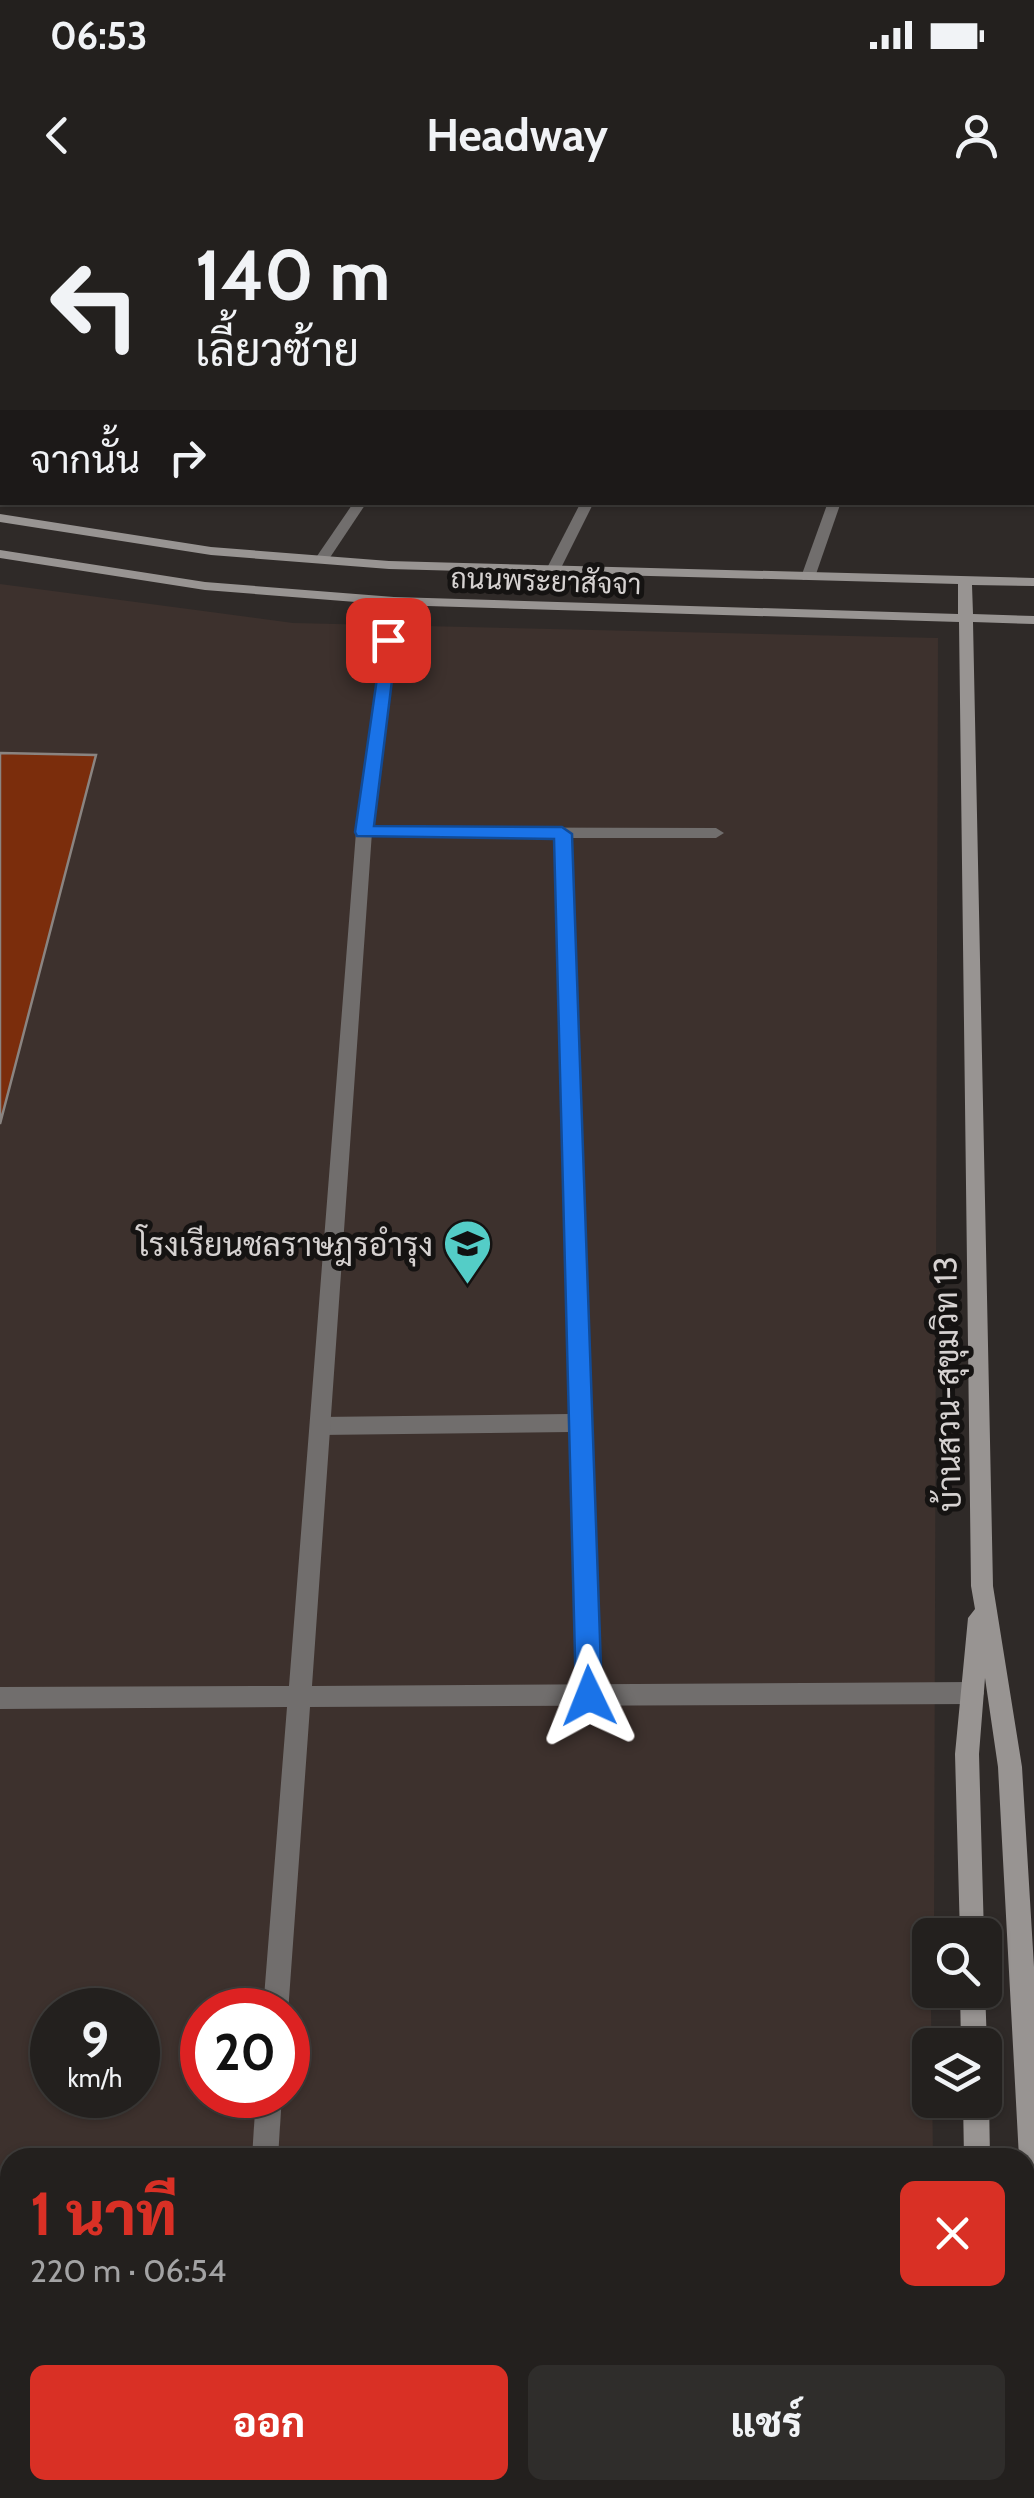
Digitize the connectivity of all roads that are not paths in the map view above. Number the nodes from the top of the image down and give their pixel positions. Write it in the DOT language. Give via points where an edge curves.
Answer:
graph roads {
  1 [pos="359,505"];
  2 [pos="586,505"];
  3 [pos="834,505"];
  4 [pos="0,518"];
  5 [pos="0,554"];
  6 [pos="322,559"];
  7 [pos="553,570"];
  8 [pos="808,577"];
  9 [pos="966,582"];
  10 [pos="1034,582"];
  11 [pos="394,602"];
  12 [pos="968,618"];
  13 [pos="1034,622"];
  14 [pos="364,832"];
  15 [pos="716,833"];
  16 [pos="562,834"];
  17 [pos="582,1424"];
  18 [pos="320,1426"];
  19 [pos="982,1586"];
  20 [pos="973,1693"];
  21 [pos="589,1696"];
  22 [pos="0,1698"];
  23 [pos="299,1699"];
  24 [pos="972,1918"];
  25 [pos="278,1988"];
  26 [pos="268,2118"];
  27 [pos="976,2118"];
  28 [pos="266,2148"];
  29 [pos="977,2148"];
  30 [pos="1032,2148"];
  1 -- 6 [label="street"];
  2 -- 7 [label="street"];
  3 -- 8 [label="street"];
  4 -- 6 [label="main road, ถนนพระยาสัจจา" via="211,550"];
  5 -- 11 [label="main road, ถนนพระยาสัจจา" via="205,586"];
  6 -- 7 [label="main road, ถนนพระยาสัจจา"];
  7 -- 8 [label="main road, ถนนพระยาสัจจา"];
  8 -- 9 [label="main road, ถนนพระยาสัจจา"];
  9 -- 10 [label="main road, ถนนพระยาสัจจา"];
  9 -- 12 [label="main road, บ้านสวน-สุขุมวิท 13"];
  10 -- 13 [label="main road"];
  11 -- 12 [label="main road, ถนนพระยาสัจจา"];
  11 -- 14 [label="street"];
  12 -- 13 [label="main road, ถนนพระยาสัจจา"];
  12 -- 19 [label="main road, บ้านสวน-สุขุมวิท 13"];
  14 -- 16 [label="street"];
  14 -- 18 [label="street"];
  15 -- 16 [label="street"];
  16 -- 17 [label="street"];
  17 -- 18 [label="street"];
  17 -- 21 [label="street"];
  18 -- 23 [label="street"];
  19 -- 20 [label="main road"];
  19 -- 30 [label="main road, บ้านสวน-สุขุมวิท 13" via="1010,1767"];
  20 -- 21 [label="street"];
  20 -- 24 [label="main road" via="967,1754"];
  21 -- 23 [label="street"];
  22 -- 23 [label="street"];
  23 -- 25 [label="street"];
  26 -- 28 [label="street"];
  27 -- 29 [label="main road"];
}
